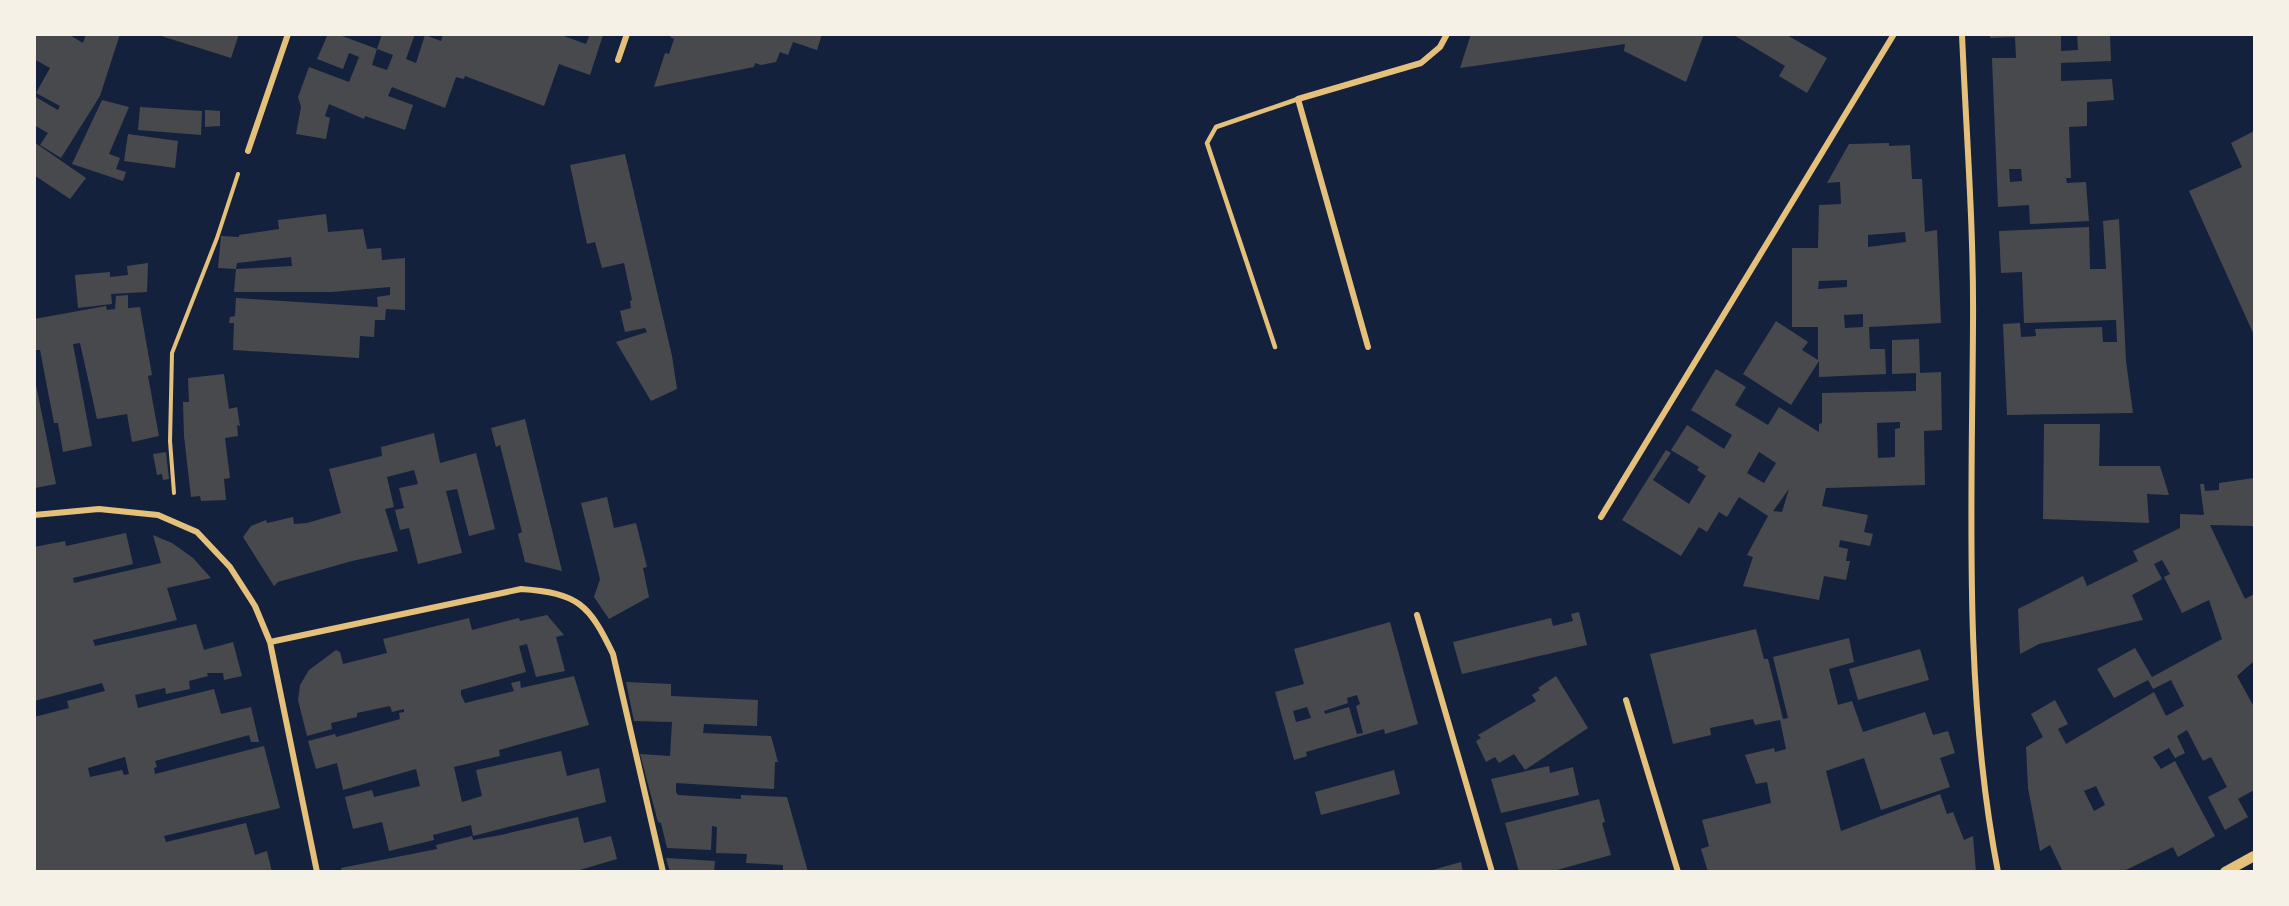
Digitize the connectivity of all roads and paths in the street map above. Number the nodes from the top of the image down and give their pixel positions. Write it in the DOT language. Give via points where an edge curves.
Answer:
graph roads {
  1 [pos="288,34"];
  2 [pos="627,34"];
  3 [pos="1447,34"];
  4 [pos="1894,34"];
  5 [pos="1962,34"];
  6 [pos="618,60"];
  7 [pos="1298,99"];
  8 [pos="248,151"];
  9 [pos="238,174"];
  10 [pos="1275,347"];
  11 [pos="1368,347"];
  12 [pos="34,515"];
  13 [pos="1601,517"];
  14 [pos="174,522"];
  15 [pos="1417,615"];
  16 [pos="270,642"];
  17 [pos="1626,700"];
  18 [pos="2254,856"];
  19 [pos="317,872"];
  20 [pos="663,872"];
  21 [pos="1492,872"];
  22 [pos="1678,872"];
  23 [pos="1998,872"];
  24 [pos="2225,872"];
  1 -- 8 [label="street"];
  2 -- 6 [label="street"];
  3 -- 7 [label="street" via="1440,47 1421,63"];
  4 -- 13 [label="street"];
  5 -- 23 [label="street" via="1973,321 1974,676 1980,757"];
  7 -- 10 [label="lane" via="1216,127 1207,143"];
  7 -- 11 [label="street"];
  9 -- 14 [label="path" via="172,353 170,441"];
  12 -- 14 [label="street" via="99,509 158,515"];
  14 -- 16 [label="street" via="197,532 230,567 255,606"];
  15 -- 21 [label="street"];
  16 -- 19 [label="street"];
  16 -- 20 [label="street" via="521,589 555,591 582,604 613,654"];
  17 -- 22 [label="street"];
  18 -- 24 [label="street"];
}
